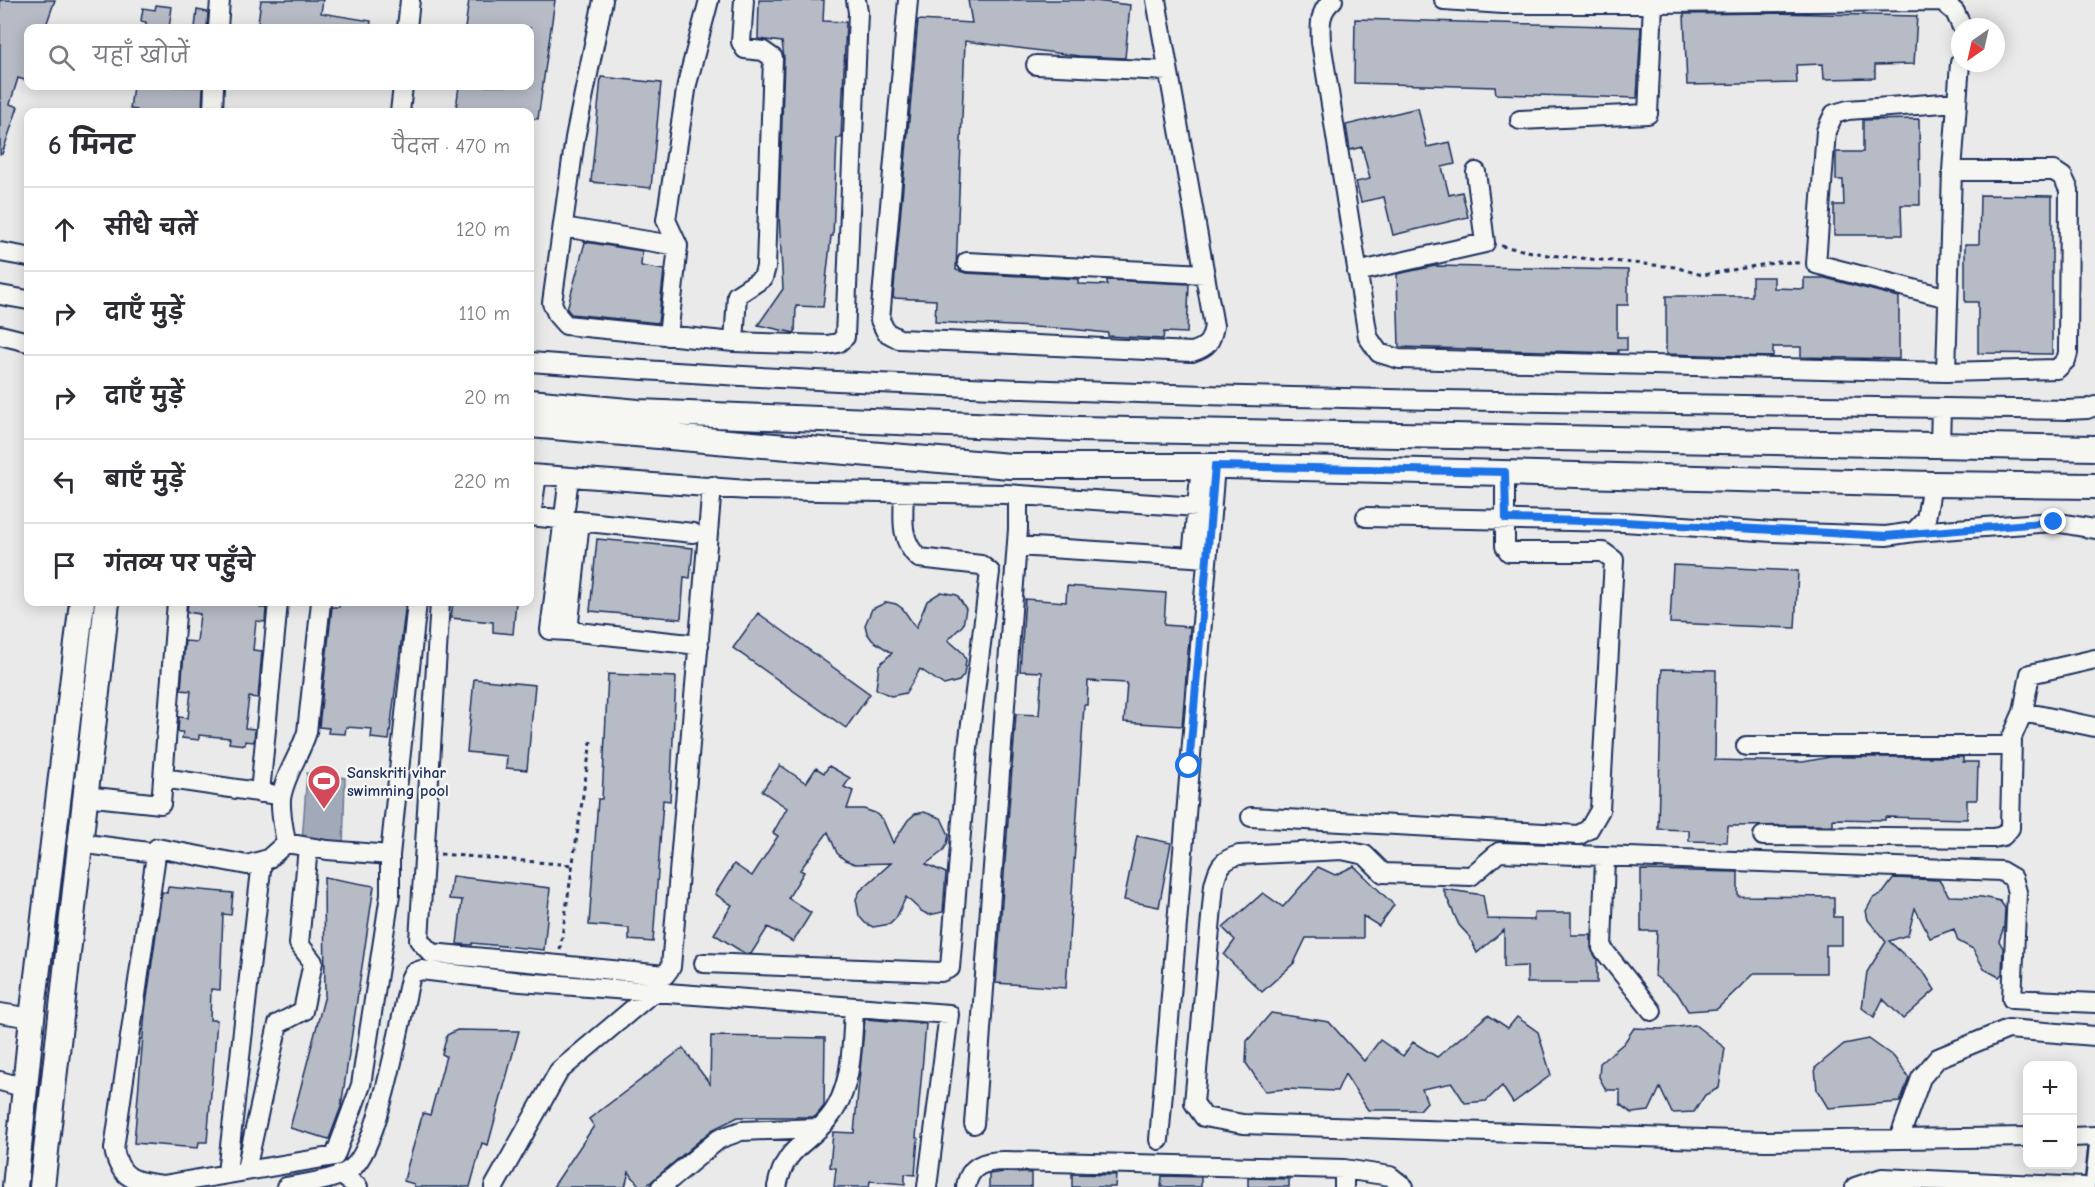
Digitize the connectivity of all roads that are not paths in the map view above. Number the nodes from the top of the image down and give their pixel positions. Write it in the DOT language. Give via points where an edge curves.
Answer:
graph roads {
  1 [pos="220,0"];
  2 [pos="410,0"];
  3 [pos="603,0"];
  4 [pos="709,0"];
  5 [pos="744,0"];
  6 [pos="856,0"];
  7 [pos="908,0"];
  8 [pos="1156,0"];
  9 [pos="1333,0"];
  10 [pos="1444,0"];
  11 [pos="1503,2"];
  12 [pos="1530,2"];
  13 [pos="1653,3"];
  14 [pos="1958,18"];
  15 [pos="218,24"];
  16 [pos="408,24"];
  17 [pos="1036,65"];
  18 [pos="1168,71"];
  19 [pos="1959,72"];
  20 [pos="214,90"];
  21 [pos="403,90"];
  22 [pos="1957,102"];
  23 [pos="213,108"];
  24 [pos="400,108"];
  25 [pos="1520,120"];
  26 [pos="1952,171"];
  27 [pos="1476,172"];
  28 [pos="563,227"];
  29 [pos="678,246"];
  30 [pos="0,252"];
  31 [pos="24,256"];
  32 [pos="968,262"];
  33 [pos="1357,272"];
  34 [pos="1205,274"];
  35 [pos="0,295"];
  36 [pos="1948,298"];
  37 [pos="24,299"];
  38 [pos="0,335"];
  39 [pos="668,336"];
  40 [pos="24,341"];
  41 [pos="734,342"];
  42 [pos="534,362"];
  43 [pos="1947,372"];
  44 [pos="534,402"];
  45 [pos="2095,406"];
  46 [pos="1941,408"];
  47 [pos="534,425"];
  48 [pos="1940,444"];
  49 [pos="2095,448"];
  50 [pos="1208,466"];
  51 [pos="1505,472"];
  52 [pos="534,475"];
  53 [pos="569,477"];
  54 [pos="1010,483"];
  55 [pos="1932,484"];
  56 [pos="712,486"];
  57 [pos="2095,486"];
  58 [pos="904,495"];
  59 [pos="1204,508"];
  60 [pos="534,516"];
  61 [pos="1366,517"];
  62 [pos="1506,519"];
  63 [pos="572,520"];
  64 [pos="2095,529"];
  65 [pos="693,532"];
  66 [pos="1914,532"];
  67 [pos="1017,546"];
  68 [pos="1200,557"];
  69 [pos="82,606"];
  70 [pos="107,606"];
  71 [pos="177,606"];
  72 [pos="278,606"];
  73 [pos="321,606"];
  74 [pos="417,606"];
  75 [pos="440,606"];
  76 [pos="699,645"];
  77 [pos="2095,659"];
  78 [pos="2024,712"];
  79 [pos="2095,728"];
  80 [pos="2012,738"];
  81 [pos="1746,746"];
  82 [pos="163,778"];
  83 [pos="260,793"];
  84 [pos="84,796"];
  85 [pos="282,796"];
  86 [pos="1251,817"];
  87 [pos="1763,836"];
  88 [pos="79,843"];
  89 [pos="286,843"];
  90 [pos="308,847"];
  91 [pos="156,853"];
  92 [pos="390,855"];
  93 [pos="1605,856"];
  94 [pos="262,861"];
  95 [pos="704,963"];
  96 [pos="653,992"];
  97 [pos="2012,999"];
  98 [pos="2095,1004"];
  99 [pos="854,1007"];
  100 [pos="1652,1011"];
  101 [pos="0,1014"];
  102 [pos="32,1017"];
  103 [pos="2008,1029"];
  104 [pos="2095,1036"];
  105 [pos="0,1082"];
  106 [pos="26,1088"];
  107 [pos="974,1124"];
  108 [pos="818,1128"];
  109 [pos="2023,1137"];
  110 [pos="2077,1137"];
  111 [pos="2095,1138"];
  112 [pos="1899,1139"];
  113 [pos="1159,1140"];
  114 [pos="246,1170"];
  115 [pos="227,1173"];
  116 [pos="340,1174"];
  117 [pos="1344,1178"];
  118 [pos="665,1185"];
  119 [pos="291,1186"];
  120 [pos="15,1187"];
  121 [pos="44,1187"];
  122 [pos="358,1187"];
  123 [pos="494,1187"];
  124 [pos="777,1187"];
  125 [pos="927,1187"];
  126 [pos="966,1187"];
  127 [pos="1404,1187"];
  128 [pos="1855,1187"];
  129 [pos="2084,1187"];
  130 [pos="2090,1187"];
  1 -- 15 [label="street"];
  2 -- 16 [label="street"];
  3 -- 28 [label="street" via="575,138"];
  4 -- 29 [label="street" via="687,84 666,220"];
  5 -- 41 [label="street" via="741,42 745,49 769,54 772,70 766,267 763,278 737,295"];
  6 -- 41 [label="street" via="845,337 827,345"];
  7 -- 34 [label="street" via="880,320 886,332 899,339 1192,352 1211,342 1214,326"];
  8 -- 18 [label="street"];
  9 -- 33 [label="street" via="1320,19 1321,42"];
  10 -- 11 [label="street"];
  11 -- 12 [label="street"];
  12 -- 13 [label="street"];
  13 -- 14 [label="street" via="1942,1"];
  13 -- 25 [label="street" via="1648,114"];
  17 -- 18 [label="street"];
  18 -- 34 [label="street"];
  19 -- 22 [label="street"];
  20 -- 23 [label="street"];
  21 -- 24 [label="street"];
  22 -- 26 [label="street"];
  22 -- 36 [label="street" via="1834,114 1826,131 1816,264"];
  26 -- 36 [label="street"];
  26 -- 43 [label="street" via="2054,171 2063,177 2069,190 2068,353 2062,365 2049,371"];
  27 -- 33 [label="street" via="1485,243"];
  28 -- 29 [label="street"];
  28 -- 39 [label="street" via="552,303 566,325"];
  29 -- 39 [label="street"];
  30 -- 31 [label="street"];
  32 -- 34 [label="street"];
  33 -- 43 [label="street" via="1368,337 1379,353 1399,359"];
  35 -- 37 [label="street"];
  36 -- 43 [label="street"];
  38 -- 40 [label="street"];
  39 -- 41 [label="street"];
  42 -- 46 [label="street" via="740,378 1098,393"];
  44 -- 48 [label="street" via="638,412 1078,429"];
  45 -- 46 [label="street" via="2067,410"];
  46 -- 48 [label="street"];
  47 -- 54 [label="street"];
  48 -- 49 [label="street"];
  50 -- 51 [label="street"];
  50 -- 54 [label="street"];
  50 -- 59 [label="street"];
  51 -- 55 [label="street"];
  51 -- 62 [label="street"];
  52 -- 53 [label="street"];
  53 -- 56 [label="street"];
  53 -- 63 [label="street"];
  54 -- 58 [label="street"];
  54 -- 59 [label="street"];
  54 -- 67 [label="street"];
  55 -- 57 [label="street"];
  55 -- 66 [label="street" via="1926,519"];
  56 -- 58 [label="street"];
  56 -- 76 [label="street"];
  58 -- 95 [label="street" via="903,529 914,554 981,565 990,572 968,747 950,968 941,972"];
  59 -- 68 [label="street"];
  60 -- 63 [label="street"];
  61 -- 62 [label="street"];
  62 -- 66 [label="street" via="1886,536"];
  62 -- 86 [label="street" via="1505,546 1509,552 1604,552 1614,560 1600,810 1589,830 1579,835"];
  63 -- 65 [label="street"];
  63 -- 76 [label="street" via="550,630"];
  64 -- 66 [label="street" via="2054,522"];
  67 -- 68 [label="street"];
  67 -- 107 [label="street"];
  68 -- 113 [label="street" via="1188,778"];
  69 -- 102 [label="street"];
  70 -- 84 [label="street"];
  71 -- 82 [label="street"];
  72 -- 83 [label="street"];
  73 -- 85 [label="street" via="307,732"];
  74 -- 92 [label="street"];
  75 -- 76 [label="street" via="419,940 431,952 557,967 665,975 669,972"];
  77 -- 78 [label="street" via="2030,674"];
  78 -- 79 [label="street"];
  78 -- 80 [label="street"];
  80 -- 81 [label="street" via="2008,746"];
  80 -- 87 [label="street" via="2010,828 2003,836"];
  82 -- 83 [label="street"];
  82 -- 84 [label="street" via="161,804"];
  83 -- 85 [label="street"];
  84 -- 88 [label="street"];
  85 -- 89 [label="street"];
  88 -- 91 [label="street"];
  88 -- 121 [label="street"];
  89 -- 90 [label="street"];
  89 -- 94 [label="street"];
  90 -- 92 [label="street"];
  90 -- 114 [label="street" via="298,944 313,962 306,1004 303,1011 278,1024"];
  91 -- 94 [label="street" via="157,848 247,865"];
  91 -- 115 [label="street" via="114,1149 117,1165 134,1179 163,1185"];
  92 -- 114 [label="street" via="390,895 361,1084 335,1156"];
  93 -- 97 [label="street" via="2001,871 2013,878 2017,892"];
  93 -- 100 [label="street" via="1602,948"];
  93 -- 112 [label="street" via="1498,852 1471,876 1383,873 1365,855 1342,850 1227,858 1219,866 1214,885 1194,1103 1197,1108 1204,1116 1243,1124 1765,1141"];
  94 -- 115 [label="street"];
  96 -- 99 [label="street"];
  96 -- 116 [label="street" via="421,970 413,973 370,1136 358,1163"];
  96 -- 123 [label="street" via="559,1071"];
  97 -- 98 [label="street"];
  97 -- 103 [label="street"];
  99 -- 108 [label="street" via="844,1090 828,1119"];
  99 -- 125 [label="street" via="949,1014"];
  101 -- 102 [label="street"];
  102 -- 106 [label="street"];
  103 -- 104 [label="street"];
  103 -- 112 [label="street" via="1938,1058 1921,1078"];
  105 -- 106 [label="street"];
  106 -- 120 [label="street"];
  108 -- 118 [label="street" via="741,1131 719,1139"];
  108 -- 124 [label="street" via="786,1158"];
  109 -- 112 [label="street"];
  110 -- 111 [label="street"];
  111 -- 130 [label="lane"];
  114 -- 115 [label="street"];
  116 -- 119 [label="street"];
  116 -- 122 [label="street"];
  117 -- 126 [label="street" via="984,1161 974,1168"];
  117 -- 127 [label="street" via="1384,1175"];
  128 -- 129 [label="street" via="1882,1178"];
}
